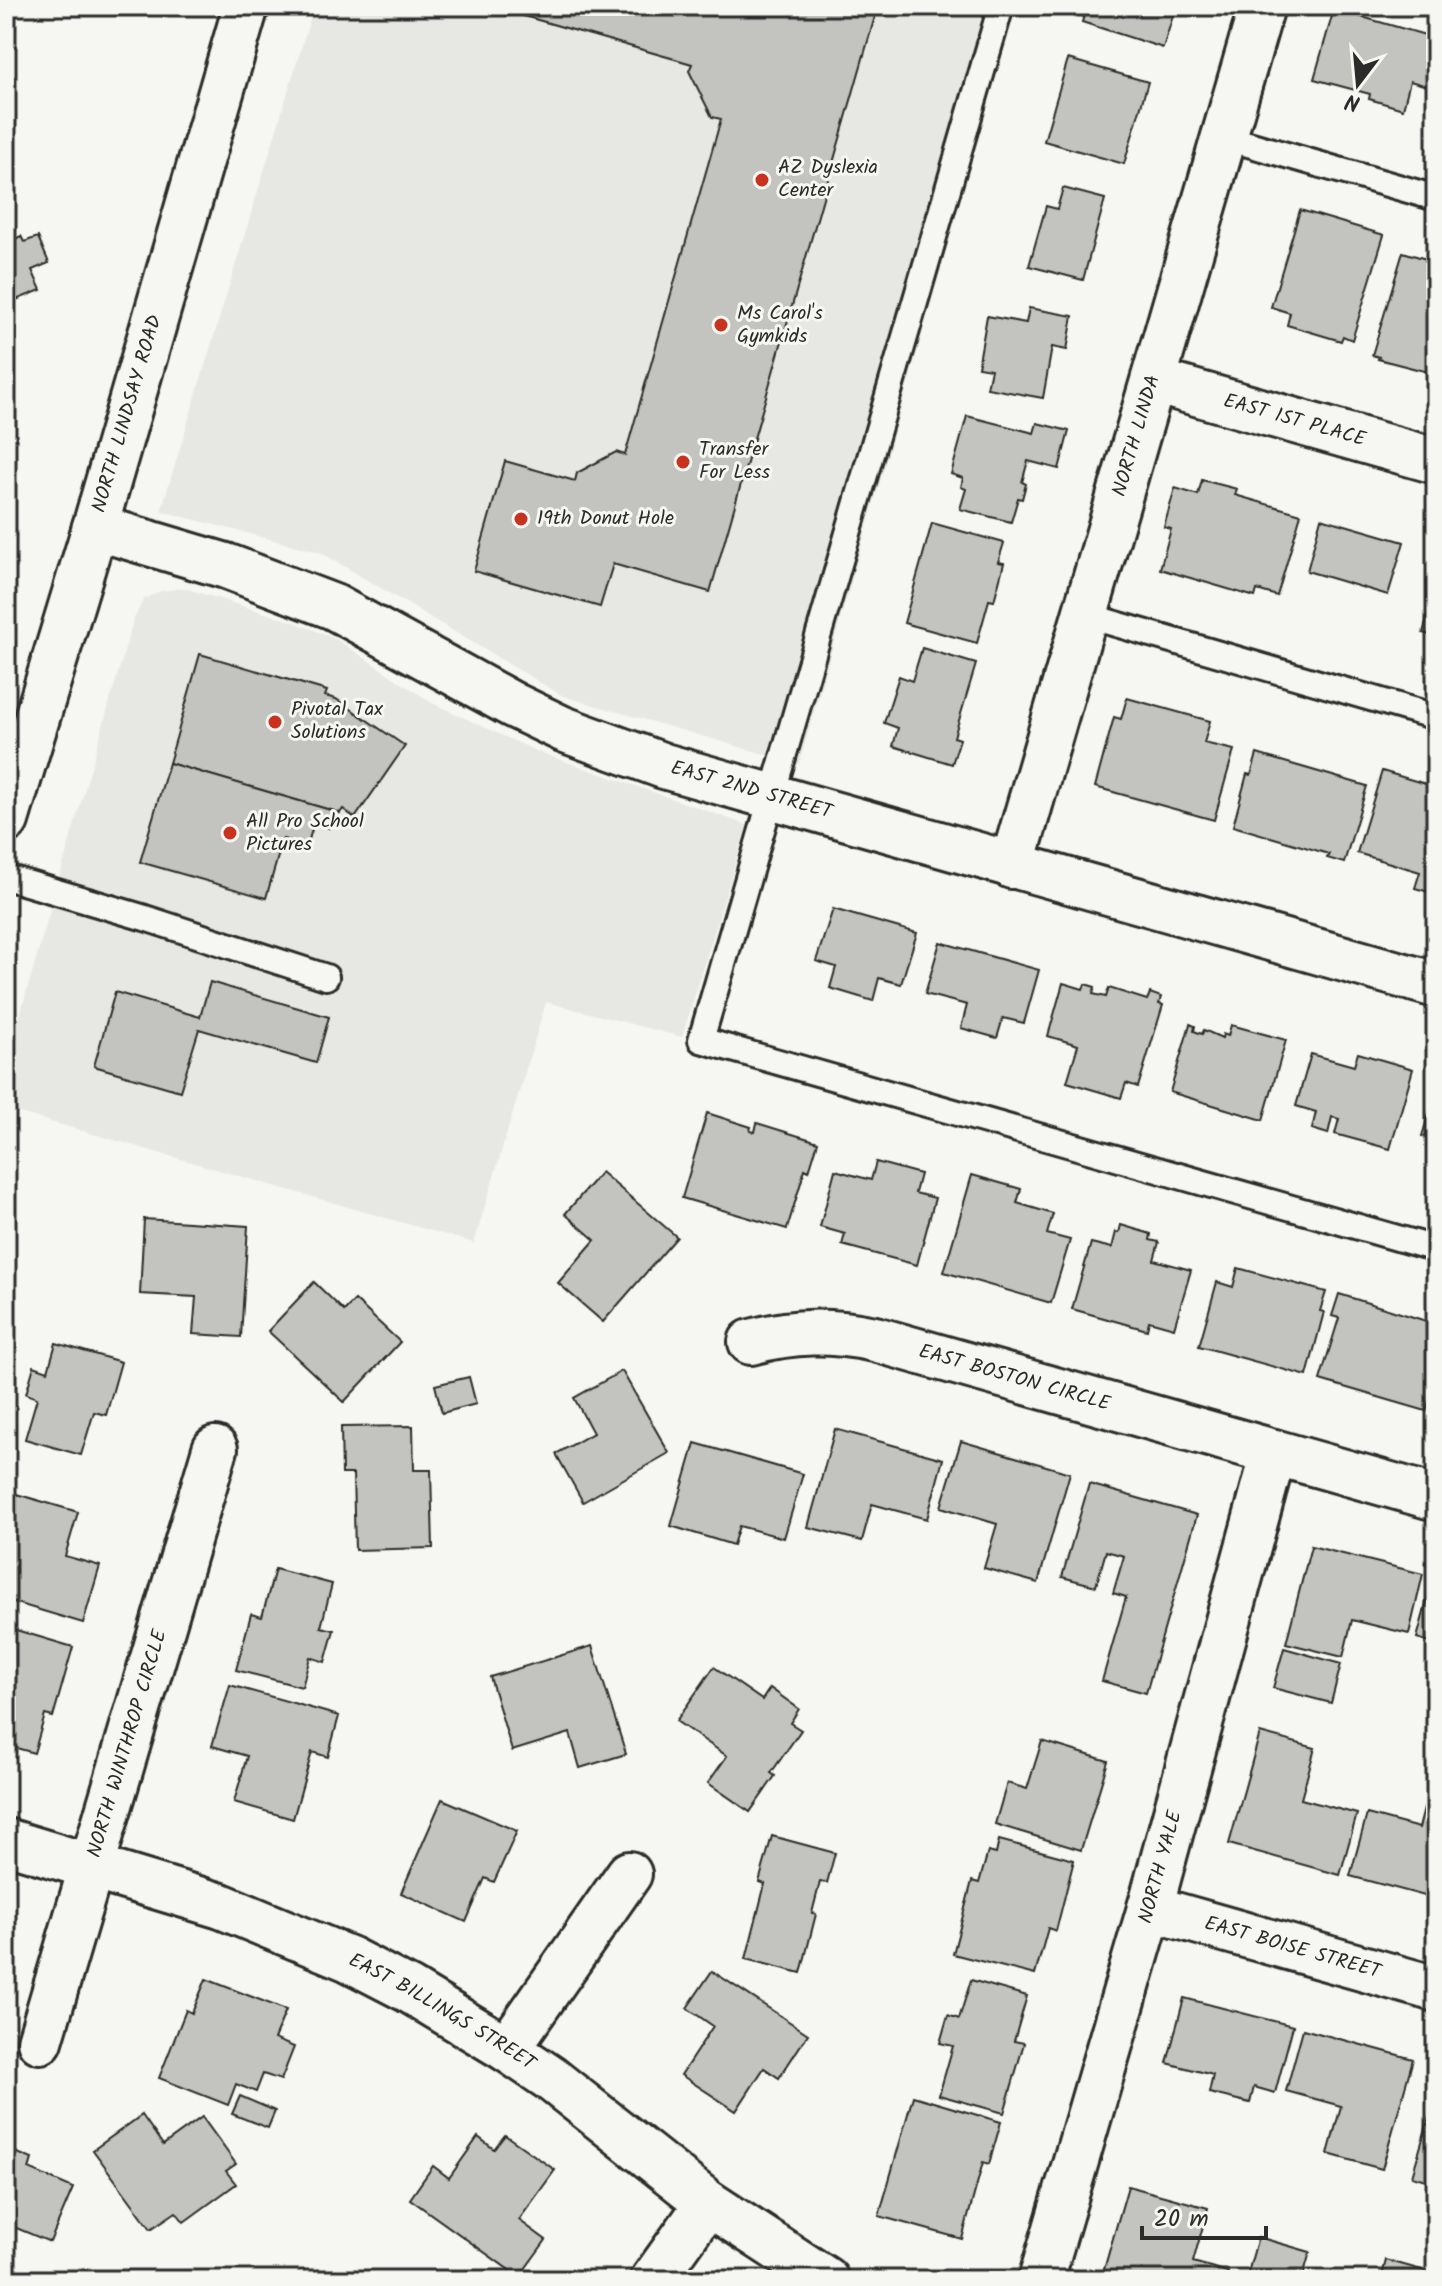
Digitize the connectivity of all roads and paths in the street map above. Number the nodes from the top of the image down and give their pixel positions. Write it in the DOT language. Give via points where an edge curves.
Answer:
graph roads {
  1 [pos="246,6"];
  2 [pos="1001,6"];
  3 [pos="1262,6"];
  4 [pos="1224,137"];
  5 [pos="1436,198"];
  6 [pos="1154,381"];
  7 [pos="1436,461"];
  8 [pos="95,527"];
  9 [pos="1085,615"];
  10 [pos="1436,717"];
  11 [pos="771,796"];
  12 [pos="6,820"];
  13 [pos="1012,866"];
  14 [pos="6,877"];
  15 [pos="326,977"];
  16 [pos="1436,985"];
  17 [pos="1436,1249"];
  18 [pos="751,1342"];
  19 [pos="215,1449"];
  20 [pos="1274,1452"];
  21 [pos="1436,1498"];
  22 [pos="6,1841"];
  23 [pos="92,1866"];
  24 [pos="629,1874"];
  25 [pos="1150,1908"];
  26 [pos="1436,1989"];
  27 [pos="40,2041"];
  28 [pos="507,2049"];
  29 [pos="708,2203"];
  30 [pos="653,2280"];
  31 [pos="826,2280"];
  32 [pos="1041,2280"];
  1 -- 8 [label="street, NORTH LINDSAY ROAD"];
  2 -- 11 [label="lane"];
  3 -- 4 [label="street, NORTH LINDA"];
  4 -- 5 [label="lane"];
  4 -- 6 [label="street, NORTH LINDA"];
  6 -- 7 [label="street, EAST 1ST PLACE"];
  6 -- 9 [label="street, NORTH LINDA"];
  8 -- 11 [label="street, EAST 2ND STREET" via="334,607 563,729 664,766"];
  8 -- 12 [label="street, NORTH LINDSAY ROAD"];
  9 -- 10 [label="lane"];
  9 -- 13 [label="street, NORTH LINDA"];
  11 -- 13 [label="street, EAST 2ND STREET"];
  11 -- 17 [label="lane" via="701,1040"];
  13 -- 16 [label="street, EAST 2ND STREET"];
  14 -- 15 [label="lane"];
  18 -- 20 [label="street, EAST BOSTON CIRCLE" via="812,1331 860,1336"];
  19 -- 23 [label="street, NORTH WINTHROP CIRCLE"];
  20 -- 21 [label="street, EAST BOSTON CIRCLE"];
  20 -- 25 [label="street, NORTH YALE"];
  22 -- 23 [label="street, EAST BILLINGS STREET"];
  23 -- 27 [label="street, NORTH WINTHROP CIRCLE"];
  23 -- 28 [label="street, EAST BILLINGS STREET" via="221,1906 349,1959"];
  24 -- 28 [label="street"];
  25 -- 26 [label="street, EAST BOISE STREET"];
  25 -- 32 [label="street, NORTH YALE"];
  28 -- 29 [label="street, EAST BILLINGS STREET"];
  29 -- 30 [label="street"];
  29 -- 31 [label="street, EAST BILLINGS STREET"];
}
